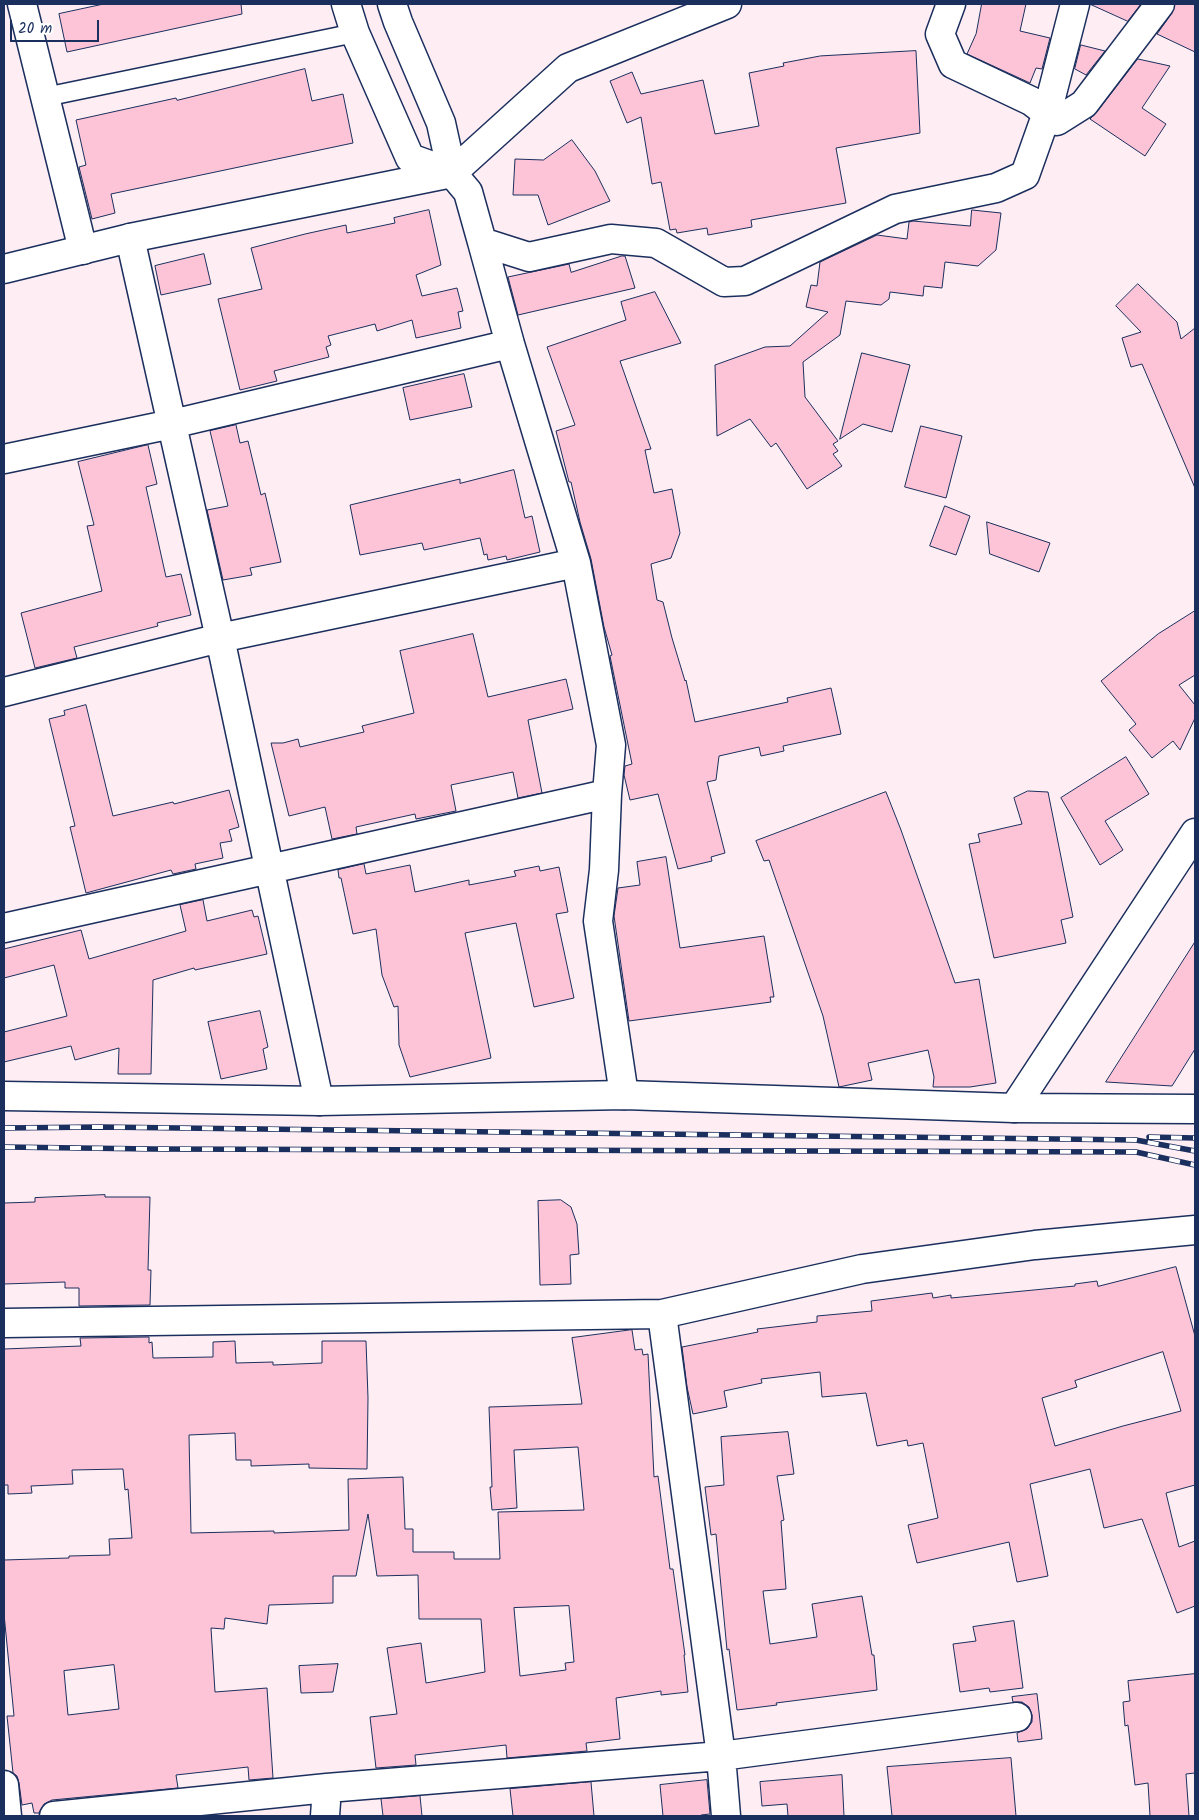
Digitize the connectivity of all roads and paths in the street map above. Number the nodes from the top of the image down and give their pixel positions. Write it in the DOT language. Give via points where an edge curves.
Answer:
graph roads {
  1 [pos="22,4"];
  2 [pos="346,4"];
  3 [pos="392,4"];
  4 [pos="951,4"];
  5 [pos="1076,4"];
  6 [pos="1160,4"];
  7 [pos="715,6"];
  8 [pos="355,33"];
  9 [pos="45,97"];
  10 [pos="1047,113"];
  11 [pos="452,173"];
  12 [pos="130,238"];
  13 [pos="482,242"];
  14 [pos="83,250"];
  15 [pos="4,269"];
  16 [pos="510,344"];
  17 [pos="172,424"];
  18 [pos="4,459"];
  19 [pos="576,563"];
  20 [pos="220,638"];
  21 [pos="4,692"];
  22 [pos="606,794"];
  23 [pos="1195,833"];
  24 [pos="270,869"];
  25 [pos="4,928"];
  26 [pos="624,1095"];
  27 [pos="4,1096"];
  28 [pos="319,1101"];
  29 [pos="1014,1108"];
  30 [pos="1195,1109"];
  31 [pos="1195,1230"];
  32 [pos="662,1314"];
  33 [pos="4,1323"];
  34 [pos="1017,1717"];
  35 [pos="721,1756"];
  36 [pos="4,1785"];
  37 [pos="327,1788"];
  38 [pos="7,1816"];
  39 [pos="54,1816"];
  40 [pos="325,1816"];
  41 [pos="726,1816"];
  1 -- 9 [label="street"];
  2 -- 8 [label="street"];
  3 -- 11 [label="street" via="441,123"];
  4 -- 10 [label="street" via="940,34 953,64 1031,101"];
  5 -- 10 [label="street"];
  6 -- 10 [label="street" via="1084,104 1057,121"];
  7 -- 11 [label="street" via="568,68"];
  8 -- 9 [label="lane"];
  8 -- 11 [label="street" via="410,158"];
  9 -- 14 [label="street"];
  10 -- 13 [label="street" via="1025,175 996,188 895,209 745,281 724,282 656,243 611,238 529,257"];
  11 -- 12 [label="street"];
  11 -- 13 [label="street" via="468,192"];
  12 -- 14 [label="street"];
  12 -- 17 [label="street"];
  13 -- 16 [label="street"];
  14 -- 15 [label="street"];
  16 -- 17 [label="street"];
  16 -- 19 [label="street"];
  17 -- 18 [label="street"];
  17 -- 20 [label="street"];
  19 -- 20 [label="street"];
  19 -- 22 [label="street" via="612,745"];
  20 -- 21 [label="street"];
  20 -- 24 [label="street"];
  22 -- 24 [label="street"];
  22 -- 26 [label="street" via="604,870 598,921"];
  23 -- 29 [label="street"];
  24 -- 25 [label="street"];
  24 -- 28 [label="street"];
  26 -- 28 [label="street"];
  26 -- 29 [label="street"];
  27 -- 28 [label="street"];
  29 -- 30 [label="street"];
  31 -- 32 [label="street" via="1035,1246 862,1269"];
  32 -- 33 [label="street"];
  32 -- 35 [label="street"];
  34 -- 35 [label="street"];
  35 -- 37 [label="street"];
  35 -- 41 [label="street"];
  36 -- 38 [label="street"];
  37 -- 39 [label="street"];
  37 -- 40 [label="street"];
}
